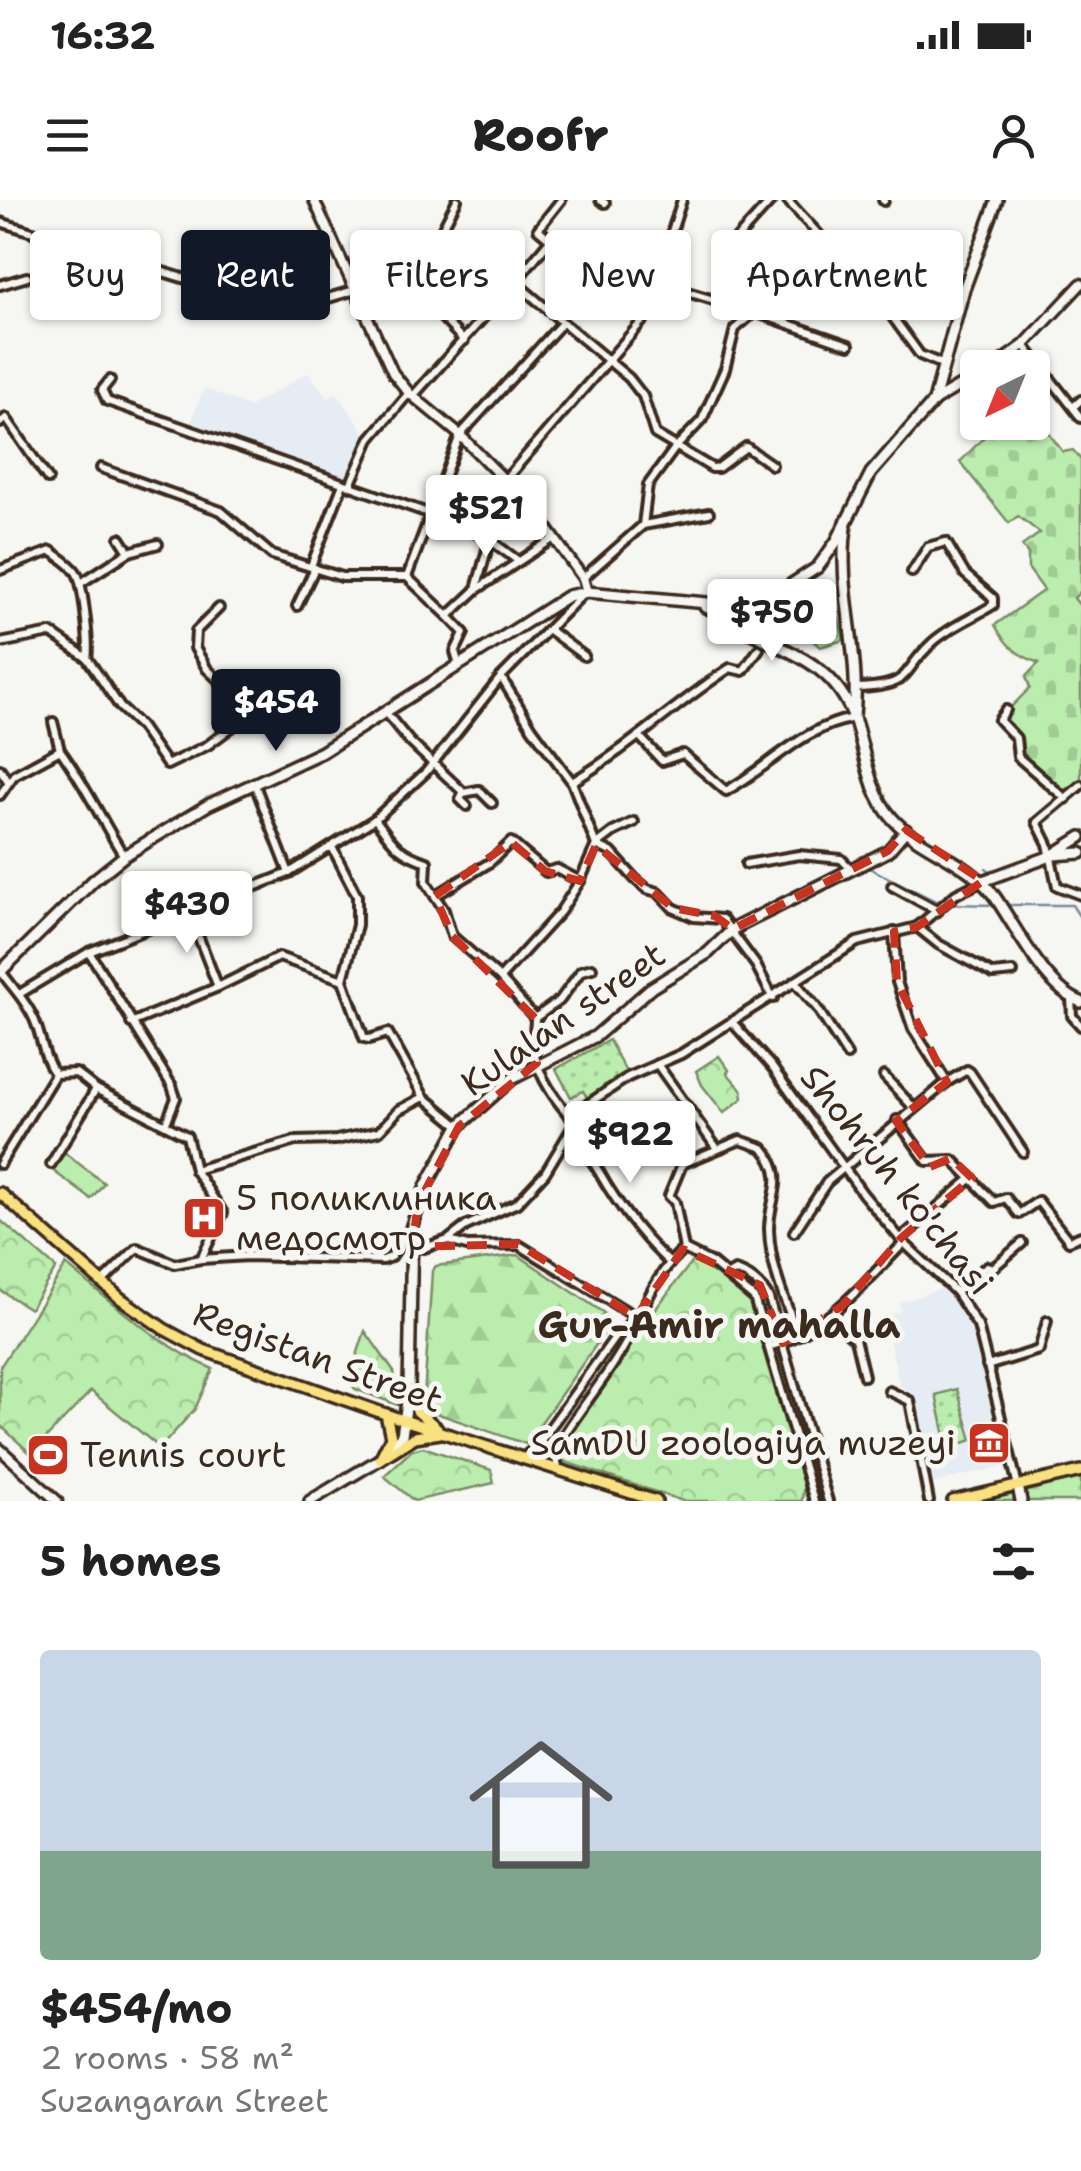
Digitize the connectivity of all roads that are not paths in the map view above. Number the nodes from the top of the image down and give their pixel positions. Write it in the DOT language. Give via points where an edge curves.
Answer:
graph roads {
  1 [pos="314,200"];
  2 [pos="457,200"];
  3 [pos="562,200"];
  4 [pos="682,200"];
  5 [pos="772,200"];
  6 [pos="787,200"];
  7 [pos="997,200"];
  8 [pos="0,222"];
  9 [pos="442,230"];
  10 [pos="673,230"];
  11 [pos="744,230"];
  12 [pos="814,230"];
  13 [pos="545,235"];
  14 [pos="545,246"];
  15 [pos="525,270"];
  16 [pos="27,277"];
  17 [pos="350,279"];
  18 [pos="1081,284"];
  19 [pos="0,285"];
  20 [pos="350,287"];
  21 [pos="525,291"];
  22 [pos="369,320"];
  23 [pos="444,320"];
  24 [pos="482,320"];
  25 [pos="643,320"];
  26 [pos="746,320"];
  27 [pos="777,320"];
  28 [pos="895,320"];
  29 [pos="561,324"];
  30 [pos="464,340"];
  31 [pos="849,345"];
  32 [pos="1024,346"];
  33 [pos="1018,350"];
  34 [pos="608,362"];
  35 [pos="944,364"];
  36 [pos="110,380"];
  37 [pos="960,386"];
  38 [pos="411,395"];
  39 [pos="1081,400"];
  40 [pos="934,401"];
  41 [pos="1073,407"];
  42 [pos="1081,418"];
  43 [pos="0,422"];
  44 [pos="460,435"];
  45 [pos="675,448"];
  46 [pos="772,466"];
  47 [pos="102,468"];
  48 [pos="48,479"];
  49 [pos="508,482"];
  50 [pos="347,484"];
  51 [pos="709,513"];
  52 [pos="431,514"];
  53 [pos="848,519"];
  54 [pos="642,525"];
  55 [pos="555,537"];
  56 [pos="120,538"];
  57 [pos="488,538"];
  58 [pos="158,544"];
  59 [pos="130,552"];
  60 [pos="517,560"];
  61 [pos="818,566"];
  62 [pos="313,567"];
  63 [pos="0,570"];
  64 [pos="912,572"];
  65 [pos="406,577"];
  66 [pos="583,578"];
  67 [pos="80,584"];
  68 [pos="846,588"];
  69 [pos="476,590"];
  70 [pos="587,592"];
  71 [pos="742,600"];
  72 [pos="693,604"];
  73 [pos="297,606"];
  74 [pos="219,608"];
  75 [pos="448,616"];
  76 [pos="741,628"];
  77 [pos="549,630"];
  78 [pos="0,643"];
  79 [pos="759,650"];
  80 [pos="584,656"];
  81 [pos="87,658"];
  82 [pos="459,665"];
  83 [pos="501,678"];
  84 [pos="857,688"];
  85 [pos="840,691"];
  86 [pos="1006,710"];
  87 [pos="386,712"];
  88 [pos="854,718"];
  89 [pos="53,722"];
  90 [pos="640,737"];
  91 [pos="60,750"];
  92 [pos="433,762"];
  93 [pos="0,769"];
  94 [pos="8,781"];
  95 [pos="572,782"];
  96 [pos="255,785"];
  97 [pos="1081,785"];
  98 [pos="463,793"];
  99 [pos="0,795"];
  100 [pos="1066,800"];
  101 [pos="492,803"];
  102 [pos="468,806"];
  103 [pos="375,820"];
  104 [pos="634,822"];
  105 [pos="906,830"];
  106 [pos="1081,837"];
  107 [pos="596,845"];
  108 [pos="332,847"];
  109 [pos="1081,853"];
  110 [pos="124,856"];
  111 [pos="1051,856"];
  112 [pos="746,864"];
  113 [pos="850,869"];
  114 [pos="289,873"];
  115 [pos="983,881"];
  116 [pos="580,882"];
  117 [pos="892,886"];
  118 [pos="1081,895"];
  119 [pos="435,896"];
  120 [pos="943,906"];
  121 [pos="190,912"];
  122 [pos="917,927"];
  123 [pos="894,932"];
  124 [pos="735,933"];
  125 [pos="89,952"];
  126 [pos="592,968"];
  127 [pos="1,972"];
  128 [pos="1013,972"];
  129 [pos="500,978"];
  130 [pos="343,980"];
  131 [pos="796,983"];
  132 [pos="218,988"];
  133 [pos="21,994"];
  134 [pos="772,998"];
  135 [pos="1076,1000"];
  136 [pos="535,1018"];
  137 [pos="131,1023"];
  138 [pos="733,1023"];
  139 [pos="1081,1026"];
  140 [pos="846,1056"];
  141 [pos="538,1064"];
  142 [pos="657,1064"];
  143 [pos="56,1074"];
  144 [pos="884,1076"];
  145 [pos="946,1082"];
  146 [pos="96,1089"];
  147 [pos="424,1097"];
  148 [pos="913,1107"];
  149 [pos="898,1120"];
  150 [pos="575,1122"];
  151 [pos="166,1123"];
  152 [pos="459,1126"];
  153 [pos="569,1136"];
  154 [pos="716,1148"];
  155 [pos="1023,1152"];
  156 [pos="0,1164"];
  157 [pos="51,1164"];
  158 [pos="844,1167"];
  159 [pos="195,1170"];
  160 [pos="972,1178"];
  161 [pos="0,1192"];
  162 [pos="412,1225"];
  163 [pos="794,1232"];
  164 [pos="1081,1236"];
  165 [pos="448,1240"];
  166 [pos="902,1240"];
  167 [pos="1022,1243"];
  168 [pos="412,1247"];
  169 [pos="684,1249"];
  170 [pos="201,1259"];
  171 [pos="670,1263"];
  172 [pos="728,1275"];
  173 [pos="102,1282"];
  174 [pos="956,1292"];
  175 [pos="828,1316"];
  176 [pos="636,1317"];
  177 [pos="1047,1321"];
  178 [pos="798,1334"];
  179 [pos="784,1343"];
  180 [pos="771,1346"];
  181 [pos="987,1366"];
  182 [pos="864,1376"];
  183 [pos="409,1389"];
  184 [pos="889,1392"];
  185 [pos="386,1414"];
  186 [pos="406,1421"];
  187 [pos="443,1433"];
  188 [pos="0,1449"];
  189 [pos="523,1458"];
  190 [pos="380,1459"];
  191 [pos="558,1470"];
  192 [pos="1081,1470"];
  193 [pos="1018,1486"];
  194 [pos="57,1501"];
  195 [pos="310,1501"];
  196 [pos="656,1501"];
  197 [pos="814,1501"];
  198 [pos="828,1501"];
  199 [pos="929,1501"];
  200 [pos="953,1501"];
  201 [pos="1021,1501"];
  1 -- 17 [label="street"];
  2 -- 9 [label="street"];
  3 -- 13 [label="street" via="538,229"];
  4 -- 10 [label="street"];
  5 -- 11 [label="street"];
  6 -- 12 [label="street"];
  7 -- 35 [label="main road"];
  8 -- 20 [label="street" via="277,307 308,304"];
  14 -- 15 [label="street"];
  16 -- 19 [label="street"];
  18 -- 32 [label="street"];
  21 -- 29 [label="street"];
  22 -- 38 [label="street"];
  23 -- 30 [label="street"];
  24 -- 30 [label="street"];
  25 -- 34 [label="street"];
  26 -- 45 [label="street" via="736,330 702,420"];
  27 -- 31 [label="street"];
  28 -- 35 [label="street" via="920,355"];
  29 -- 34 [label="street"];
  29 -- 44 [label="street"];
  30 -- 38 [label="street"];
  32 -- 33 [label="street"];
  32 -- 41 [label="street"];
  34 -- 45 [label="street" via="640,390 656,434"];
  34 -- 49 [label="street"];
  35 -- 40 [label="main road"];
  36 -- 50 [label="street" via="102,390 107,401"];
  37 -- 40 [label="street"];
  38 -- 44 [label="street"];
  38 -- 50 [label="street" via="370,438"];
  39 -- 41 [label="street"];
  40 -- 53 [label="main road" via="876,467"];
  41 -- 42 [label="street"];
  43 -- 48 [label="street" via="6,418"];
  44 -- 49 [label="street"];
  44 -- 52 [label="street"];
  45 -- 46 [label="street" via="718,468 746,448"];
  45 -- 54 [label="street" via="648,485"];
  47 -- 62 [label="street" via="221,512 272,555"];
  49 -- 55 [label="street"];
  49 -- 57 [label="street"];
  50 -- 52 [label="street"];
  50 -- 62 [label="street"];
  51 -- 54 [label="street"];
  52 -- 57 [label="street"];
  52 -- 65 [label="street"];
  53 -- 61 [label="main road"];
  53 -- 68 [label="main road"];
  54 -- 66 [label="street"];
  55 -- 60 [label="street"];
  55 -- 66 [label="street"];
  56 -- 59 [label="street"];
  57 -- 60 [label="street"];
  57 -- 69 [label="street"];
  58 -- 59 [label="street"];
  59 -- 67 [label="street"];
  60 -- 69 [label="street"];
  61 -- 68 [label="main road" via="833,565"];
  61 -- 71 [label="main road" via="782,591"];
  62 -- 65 [label="street" via="342,577"];
  62 -- 73 [label="street"];
  63 -- 67 [label="street" via="52,551 74,569"];
  64 -- 84 [label="street" via="928,547 946,542 965,574 994,602 931,644 904,678"];
  65 -- 75 [label="street"];
  66 -- 70 [label="street"];
  67 -- 81 [label="street"];
  68 -- 84 [label="main road"];
  69 -- 75 [label="street"];
  70 -- 72 [label="main road"];
  70 -- 77 [label="street"];
  70 -- 82 [label="main road" via="568,596"];
  71 -- 72 [label="main road"];
  71 -- 76 [label="main road" via="730,612"];
  72 -- 76 [label="main road"];
  74 -- 81 [label="street" via="196,631 195,648 224,685 236,724 167,765"];
  75 -- 82 [label="street" via="464,633 455,652"];
  76 -- 85 [label="main road" via="816,666"];
  77 -- 80 [label="street"];
  77 -- 83 [label="street"];
  78 -- 81 [label="street" via="51,633"];
  79 -- 90 [label="street" via="743,671 730,668"];
  82 -- 87 [label="main road"];
  83 -- 92 [label="street"];
  83 -- 95 [label="street"];
  84 -- 85 [label="main road"];
  84 -- 88 [label="main road"];
  85 -- 88 [label="main road"];
  86 -- 100 [label="street" via="999,720 1016,738 1018,757"];
  87 -- 92 [label="street"];
  87 -- 96 [label="main road"];
  88 -- 90 [label="street" via="800,738 726,791 683,754 662,761"];
  88 -- 105 [label="main road" via="879,798"];
  89 -- 91 [label="street"];
  90 -- 95 [label="street"];
  91 -- 94 [label="street"];
  91 -- 110 [label="street"];
  92 -- 98 [label="street"];
  92 -- 103 [label="street"];
  93 -- 94 [label="street"];
  94 -- 99 [label="street"];
  95 -- 107 [label="street"];
  96 -- 110 [label="main road"];
  96 -- 114 [label="street"];
  97 -- 100 [label="street"];
  98 -- 101 [label="street" via="479,790"];
  98 -- 102 [label="street"];
  100 -- 111 [label="street" via="1037,822"];
  103 -- 108 [label="street"];
  103 -- 119 [label="street" via="399,851 427,862 426,882"];
  104 -- 107 [label="street"];
  105 -- 113 [label="main road, Kulalan street" via="888,851"];
  105 -- 115 [label="main road"];
  106 -- 111 [label="main road"];
  107 -- 116 [label="street"];
  107 -- 124 [label="street" via="673,908 694,917 716,916"];
  108 -- 114 [label="street"];
  108 -- 130 [label="street" via="357,896"];
  109 -- 111 [label="main road"];
  110 -- 127 [label="main road"];
  111 -- 115 [label="main road"];
  111 -- 118 [label="street" via="1057,886"];
  112 -- 113 [label="street" via="800,855 841,858"];
  113 -- 124 [label="main road, Kulalan street"];
  114 -- 121 [label="street"];
  115 -- 120 [label="street"];
  115 -- 135 [label="main road" via="1037,959"];
  116 -- 119 [label="street" via="557,869 546,872 511,842"];
  116 -- 129 [label="street"];
  117 -- 120 [label="street"];
  119 -- 129 [label="street" via="452,936"];
  120 -- 122 [label="street"];
  121 -- 125 [label="street"];
  121 -- 132 [label="street"];
  122 -- 123 [label="street"];
  122 -- 128 [label="street" via="993,974"];
  123 -- 131 [label="street" via="857,942"];
  123 -- 145 [label="street" via="896,982 913,1029"];
  124 -- 134 [label="street"];
  124 -- 141 [label="main road, Kulalan street" via="651,988 596,1036"];
  125 -- 133 [label="street"];
  125 -- 137 [label="street"];
  126 -- 136 [label="street"];
  127 -- 133 [label="street"];
  129 -- 136 [label="street"];
  130 -- 132 [label="street" via="279,957"];
  130 -- 147 [label="street" via="364,1038 388,1032"];
  131 -- 134 [label="street"];
  131 -- 140 [label="street"];
  132 -- 137 [label="street"];
  133 -- 143 [label="street"];
  134 -- 138 [label="street"];
  135 -- 139 [label="street" via="1072,1016"];
  136 -- 141 [label="street"];
  137 -- 151 [label="street" via="172,1086 176,1098"];
  138 -- 142 [label="street"];
  138 -- 158 [label="street, Shohruh ko'chasi"];
  141 -- 150 [label="street"];
  141 -- 152 [label="main road, Kulalan street"];
  142 -- 150 [label="street" via="628,1076"];
  142 -- 154 [label="street"];
  143 -- 146 [label="street" via="76,1073"];
  143 -- 156 [label="street"];
  144 -- 148 [label="street"];
  145 -- 148 [label="street"];
  145 -- 155 [label="street" via="970,1072"];
  146 -- 151 [label="street"];
  146 -- 157 [label="street"];
  147 -- 152 [label="street"];
  147 -- 159 [label="street" via="379,1130 294,1141"];
  148 -- 149 [label="street"];
  149 -- 158 [label="street"];
  149 -- 160 [label="street" via="927,1161 950,1158"];
  150 -- 153 [label="street"];
  151 -- 159 [label="street" via="189,1140"];
  152 -- 162 [label="main road, Kulalan street"];
  153 -- 165 [label="street" via="518,1204"];
  153 -- 171 [label="street"];
  154 -- 169 [label="street" via="682,1164 673,1183 669,1196"];
  154 -- 178 [label="street" via="740,1140 768,1152 778,1177 769,1229 778,1283"];
  158 -- 163 [label="street"];
  158 -- 166 [label="street, Shohruh ko'chasi"];
  159 -- 170 [label="street" via="222,1214"];
  160 -- 164 [label="street" via="994,1202 1006,1198 1019,1214 1038,1200 1070,1241"];
  160 -- 166 [label="street"];
  161 -- 173 [label="main road, Registan Street"];
  162 -- 168 [label="main road, Kulalan street"];
  162 -- 170 [label="street" via="388,1259"];
  165 -- 168 [label="street"];
  165 -- 176 [label="street" via="519,1245"];
  166 -- 174 [label="street, Shohruh ko'chasi"];
  166 -- 175 [label="street"];
  167 -- 174 [label="street"];
  168 -- 183 [label="main road, Kulalan street"];
  169 -- 171 [label="street"];
  169 -- 172 [label="street"];
  170 -- 173 [label="street" via="169,1264 134,1249"];
  171 -- 176 [label="street"];
  172 -- 179 [label="street" via="743,1273 760,1285"];
  172 -- 180 [label="street" via="754,1298"];
  173 -- 185 [label="main road, Registan Street" via="203,1350"];
  174 -- 181 [label="street, Shohruh ko'chasi" via="978,1326"];
  175 -- 178 [label="street"];
  175 -- 182 [label="street" via="855,1340"];
  176 -- 189 [label="street"];
  176 -- 191 [label="street" via="626,1343 559,1443"];
  177 -- 181 [label="street" via="1038,1350"];
  178 -- 179 [label="street"];
  179 -- 180 [label="street"];
  179 -- 198 [label="street"];
  180 -- 197 [label="street"];
  181 -- 193 [label="street, Shohruh ko'chasi"];
  183 -- 186 [label="main road, Kulalan street"];
  183 -- 187 [label="main road" via="420,1416"];
  184 -- 199 [label="street" via="910,1401"];
  185 -- 186 [label="main road, Registan Street"];
  185 -- 190 [label="main road" via="390,1441"];
  186 -- 187 [label="main road, Registan Street"];
  186 -- 190 [label="main road"];
  187 -- 189 [label="main road, Registan Street"];
  187 -- 190 [label="main road" via="415,1438"];
  188 -- 194 [label="street"];
  189 -- 191 [label="main road, Registan Street"];
  190 -- 195 [label="main road"];
  191 -- 196 [label="main road, Registan Street"];
  192 -- 193 [label="main road"];
  193 -- 200 [label="main road"];
  193 -- 201 [label="main road, Shohruh ko'chasi"];
}
